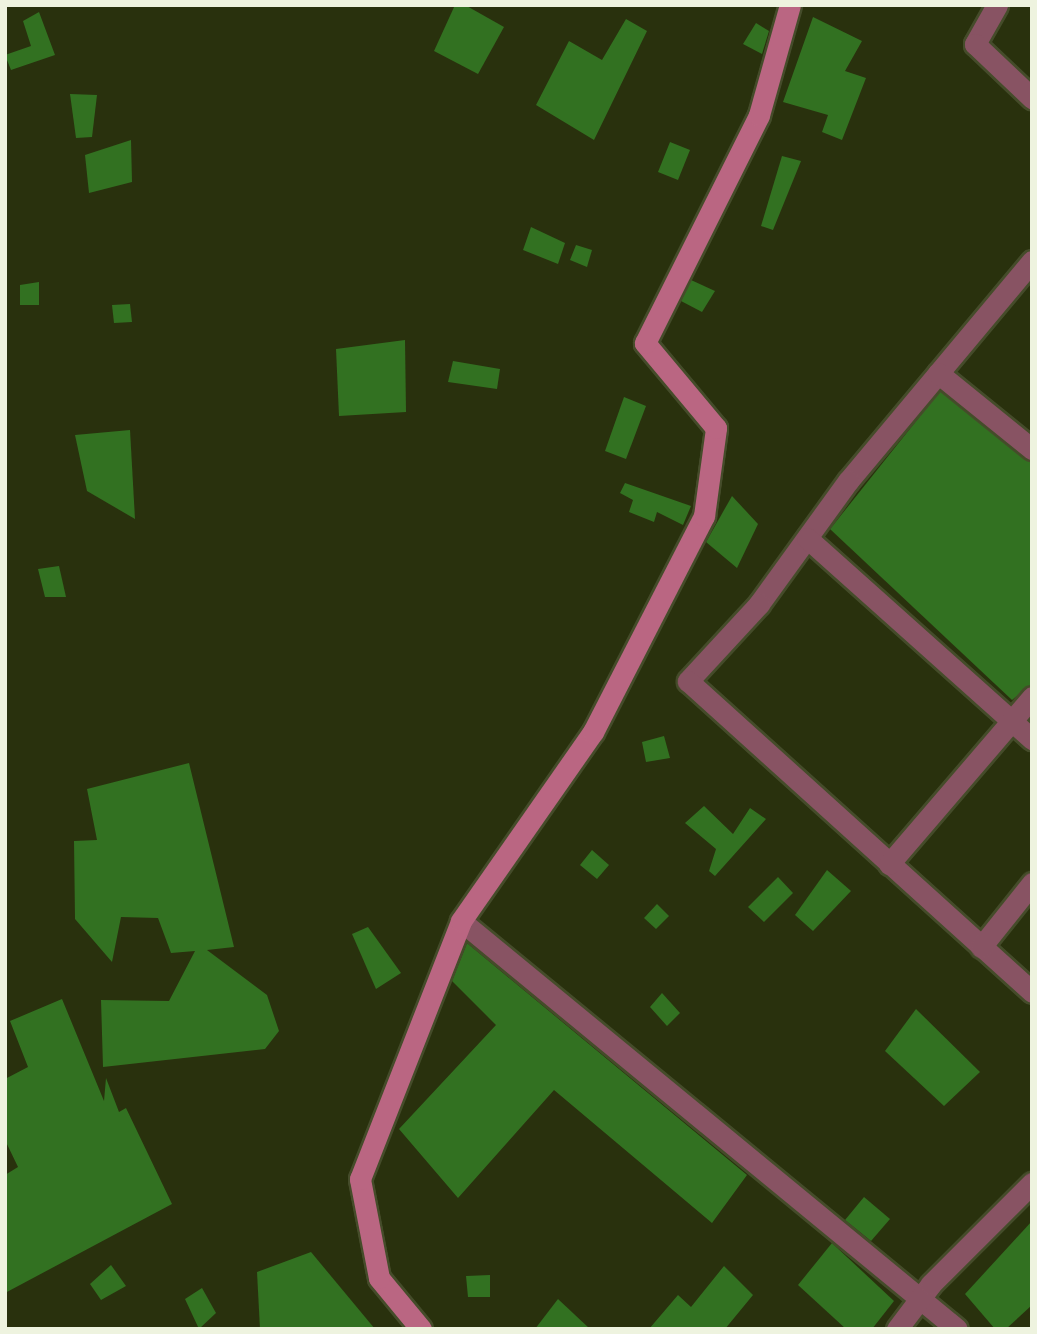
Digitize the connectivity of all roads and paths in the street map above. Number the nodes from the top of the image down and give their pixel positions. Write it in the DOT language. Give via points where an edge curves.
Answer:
graph roads {
  1 [pos="790,5"];
  2 [pos="997,5"];
  3 [pos="1032,98"];
  4 [pos="1032,261"];
  5 [pos="938,373"];
  6 [pos="1032,449"];
  7 [pos="807,538"];
  8 [pos="1032,697"];
  9 [pos="1011,721"];
  10 [pos="1032,739"];
  11 [pos="889,864"];
  12 [pos="1032,883"];
  13 [pos="461,920"];
  14 [pos="981,947"];
  15 [pos="1032,992"];
  16 [pos="1032,1183"];
  17 [pos="922,1296"];
  18 [pos="421,1329"];
  19 [pos="897,1329"];
  20 [pos="957,1329"];
  1 -- 13 [label="street" via="759,115 645,343 716,428 704,516 593,732"];
  2 -- 3 [label="street" via="975,44"];
  4 -- 5 [label="street"];
  5 -- 6 [label="street"];
  5 -- 7 [label="street"];
  7 -- 9 [label="street"];
  7 -- 11 [label="street" via="759,604 688,681"];
  8 -- 9 [label="street"];
  9 -- 10 [label="street"];
  9 -- 11 [label="street"];
  11 -- 14 [label="street"];
  12 -- 14 [label="street"];
  13 -- 17 [label="street"];
  13 -- 18 [label="street" via="360,1179 379,1278"];
  14 -- 15 [label="street"];
  16 -- 17 [label="street"];
  17 -- 19 [label="street"];
  17 -- 20 [label="street"];
}
